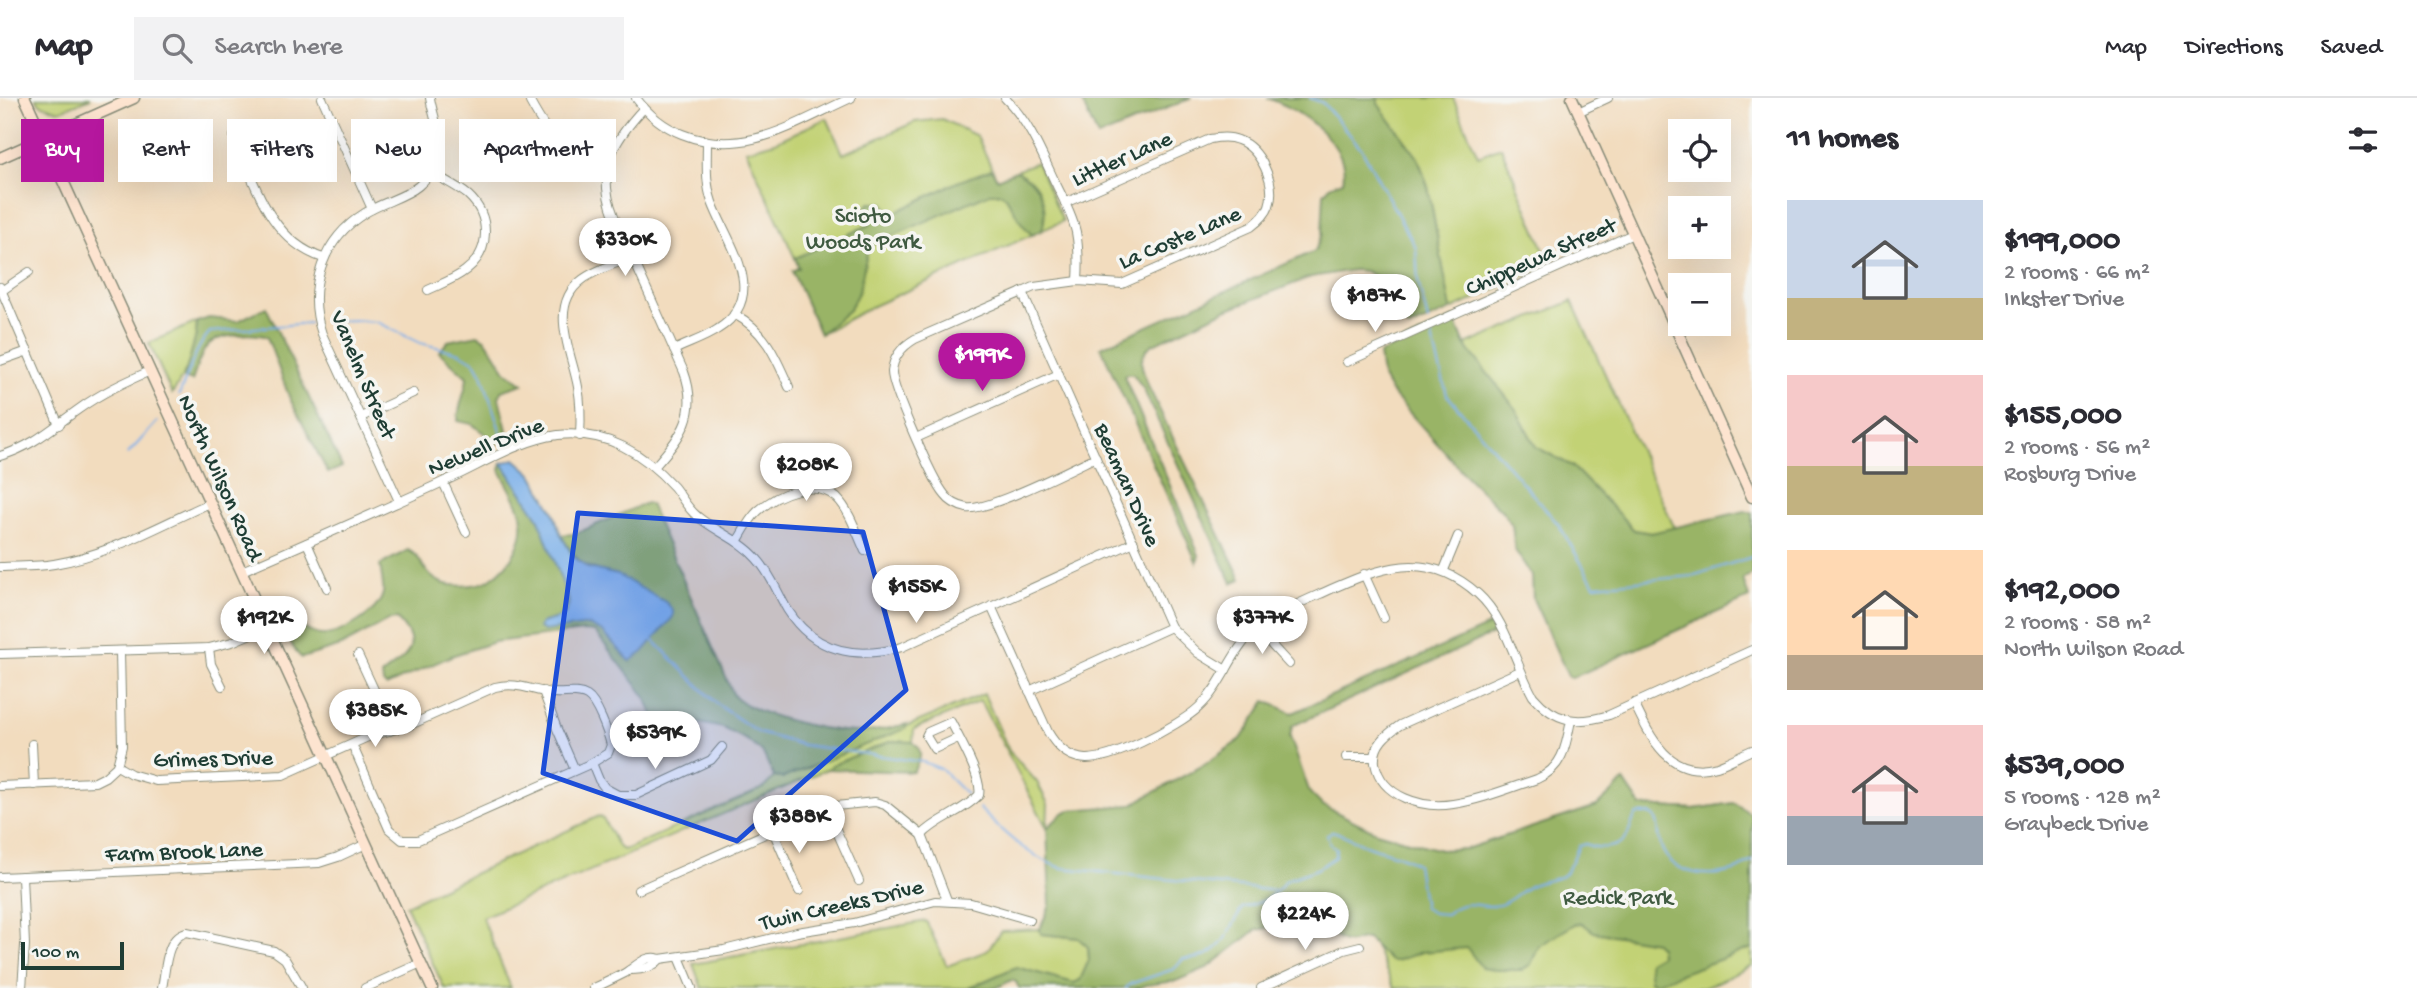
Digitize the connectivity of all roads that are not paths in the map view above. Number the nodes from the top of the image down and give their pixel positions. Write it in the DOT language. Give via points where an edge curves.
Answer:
graph roads {
  1 [pos="25,98"];
  2 [pos="134,98"];
  3 [pos="322,98"];
  4 [pos="429,98"];
  5 [pos="636,98"];
  6 [pos="851,98"];
  7 [pos="1005,98"];
  8 [pos="1572,98"];
  9 [pos="1608,98"];
  10 [pos="530,102"];
  11 [pos="644,108"];
  12 [pos="1578,111"];
  13 [pos="35,119"];
  14 [pos="87,119"];
  15 [pos="434,119"];
  16 [pos="540,119"];
  17 [pos="707,142"];
  18 [pos="616,143"];
  19 [pos="21,148"];
  20 [pos="0,158"];
  21 [pos="445,181"];
  22 [pos="64,182"];
  23 [pos="255,182"];
  24 [pos="422,182"];
  25 [pos="607,182"];
  26 [pos="1065,203"];
  27 [pos="1269,206"];
  28 [pos="372,209"];
  29 [pos="1633,234"];
  30 [pos="632,257"];
  31 [pos="323,258"];
  32 [pos="29,272"];
  33 [pos="1078,281"];
  34 [pos="1,288"];
  35 [pos="428,290"];
  36 [pos="1022,292"];
  37 [pos="734,314"];
  38 [pos="674,350"];
  39 [pos="28,351"];
  40 [pos="0,361"];
  41 [pos="1347,362"];
  42 [pos="150,371"];
  43 [pos="1059,374"];
  44 [pos="789,387"];
  45 [pos="413,393"];
  46 [pos="361,417"];
  47 [pos="59,425"];
  48 [pos="580,436"];
  49 [pos="916,438"];
  50 [pos="0,456"];
  51 [pos="1096,457"];
  52 [pos="655,466"];
  53 [pos="443,482"];
  54 [pos="1752,498"];
  55 [pos="399,501"];
  56 [pos="210,503"];
  57 [pos="466,532"];
  58 [pos="1458,536"];
  59 [pos="737,542"];
  60 [pos="1134,542"];
  61 [pos="307,543"];
  62 [pos="865,551"];
  63 [pos="0,567"];
  64 [pos="1444,570"];
  65 [pos="242,571"];
  66 [pos="1364,574"];
  67 [pos="327,588"];
  68 [pos="992,606"];
  69 [pos="1384,618"];
  70 [pos="267,626"];
  71 [pos="1171,627"];
  72 [pos="1257,629"];
  73 [pos="209,648"];
  74 [pos="1752,651"];
  75 [pos="120,652"];
  76 [pos="0,654"];
  77 [pos="358,655"];
  78 [pos="1289,664"];
  79 [pos="1226,670"];
  80 [pos="1520,671"];
  81 [pos="222,686"];
  82 [pos="543,691"];
  83 [pos="1029,691"];
  84 [pos="1634,703"];
  85 [pos="1571,720"];
  86 [pos="390,731"];
  87 [pos="958,738"];
  88 [pos="32,744"];
  89 [pos="352,744"];
  90 [pos="722,747"];
  91 [pos="1752,750"];
  92 [pos="327,756"];
  93 [pos="1346,757"];
  94 [pos="1375,757"];
  95 [pos="592,763"];
  96 [pos="117,766"];
  97 [pos="575,770"];
  98 [pos="34,785"];
  99 [pos="0,786"];
  100 [pos="826,807"];
  101 [pos="773,831"];
  102 [pos="922,835"];
  103 [pos="366,844"];
  104 [pos="22,876"];
  105 [pos="0,877"];
  106 [pos="859,881"];
  107 [pos="638,890"];
  108 [pos="799,891"];
  109 [pos="947,900"];
  110 [pos="1030,920"];
  111 [pos="1360,946"];
  112 [pos="679,957"];
  113 [pos="421,963"];
  114 [pos="22,988"];
  115 [pos="162,988"];
  116 [pos="302,988"];
  117 [pos="365,988"];
  118 [pos="432,988"];
  119 [pos="594,988"];
  120 [pos="692,988"];
  121 [pos="1261,988"];
  1 -- 13 [label="main road, North Wilson Road"];
  2 -- 14 [label="main road"];
  3 -- 28 [label="street"];
  4 -- 15 [label="street"];
  5 -- 11 [label="street"];
  6 -- 17 [label="street" via="760,139"];
  7 -- 26 [label="street" via="1034,136"];
  8 -- 12 [label="main road"];
  9 -- 12 [label="street"];
  10 -- 16 [label="street"];
  11 -- 17 [label="street" via="673,131"];
  11 -- 18 [label="street"];
  12 -- 29 [label="main road"];
  17 -- 37 [label="street" via="706,174 712,202 744,275"];
  19 -- 20 [label="main road"];
  21 -- 35 [label="street" via="479,207 486,237 472,265"];
  22 -- 42 [label="main road, North Wilson Road"];
  23 -- 31 [label="street" via="276,225 298,247"];
  24 -- 28 [label="street" via="407,195"];
  25 -- 30 [label="street" via="609,204"];
  26 -- 27 [label="street, Littler Lane" via="1220,137 1238,139 1253,150 1270,182"];
  26 -- 33 [label="street" via="1076,232"];
  27 -- 33 [label="street, La Coste Lane" via="1251,227 1122,284"];
  28 -- 31 [label="street" via="344,230"];
  29 -- 41 [label="street, Chippewa Street"];
  29 -- 54 [label="main road"];
  30 -- 38 [label="street"];
  30 -- 48 [label="street" via="582,279 564,309 578,387"];
  31 -- 46 [label="street, Vanelm Street" via="316,290 319,325"];
  32 -- 34 [label="street"];
  33 -- 36 [label="street, La Coste Lane"];
  34 -- 39 [label="street"];
  36 -- 43 [label="street, Beaman Drive"];
  36 -- 49 [label="street, La Coste Lane" via="915,338 901,350 894,360 893,381"];
  37 -- 38 [label="street" via="720,328"];
  37 -- 44 [label="street" via="764,337"];
  38 -- 52 [label="street" via="690,393 689,411 680,436"];
  39 -- 40 [label="street"];
  39 -- 47 [label="street"];
  42 -- 47 [label="street" via="108,391"];
  42 -- 56 [label="main road, North Wilson Road"];
  43 -- 49 [label="street"];
  43 -- 51 [label="street, Beaman Drive"];
  45 -- 46 [label="street"];
  46 -- 55 [label="street, Vanelm Street"];
  47 -- 50 [label="street" via="29,445"];
  48 -- 52 [label="street, Newell Drive" via="620,445"];
  48 -- 53 [label="street, Newell Drive" via="558,435 513,450"];
  49 -- 51 [label="street" via="943,493 950,501 970,508 990,505"];
  51 -- 60 [label="street, Beaman Drive"];
  52 -- 59 [label="street, Newell Drive" via="696,515"];
  53 -- 55 [label="street, Newell Drive"];
  53 -- 57 [label="street"];
  55 -- 61 [label="street, Newell Drive"];
  56 -- 63 [label="street" via="75,559"];
  56 -- 65 [label="main road, North Wilson Road"];
  58 -- 64 [label="street"];
  59 -- 62 [label="street" via="766,505 795,491 815,488 839,500"];
  59 -- 68 [label="street, Newell Drive" via="757,558 802,629 839,650 871,654 902,647"];
  60 -- 68 [label="street"];
  60 -- 71 [label="street, Beaman Drive"];
  61 -- 65 [label="street, Newell Drive"];
  61 -- 67 [label="street"];
  64 -- 66 [label="street" via="1403,566"];
  64 -- 80 [label="street" via="1493,610"];
  65 -- 70 [label="main road, North Wilson Road"];
  66 -- 69 [label="street"];
  66 -- 72 [label="street" via="1288,609"];
  68 -- 83 [label="street"];
  70 -- 73 [label="street"];
  70 -- 92 [label="main road, North Wilson Road"];
  71 -- 79 [label="street, Beaman Drive" via="1198,653"];
  71 -- 83 [label="street"];
  72 -- 78 [label="street"];
  72 -- 79 [label="street"];
  73 -- 75 [label="street"];
  73 -- 81 [label="street"];
  74 -- 84 [label="street"];
  75 -- 76 [label="street"];
  75 -- 96 [label="street" via="122,746"];
  77 -- 86 [label="street"];
  79 -- 83 [label="street" via="1212,693 1174,726 1091,760 1068,754 1056,745"];
  80 -- 85 [label="street" via="1543,708"];
  80 -- 94 [label="street" via="1401,725 1381,741"];
  82 -- 86 [label="street, Grimes Drive" via="522,685 495,687"];
  82 -- 95 [label="street, Grimes Drive" via="580,693 593,701 611,745 608,753"];
  82 -- 97 [label="street"];
  84 -- 85 [label="street" via="1590,721"];
  84 -- 91 [label="street" via="1659,750 1676,762 1703,768"];
  85 -- 94 [label="street" via="1561,760 1546,775 1458,803 1428,803 1391,792 1376,769"];
  86 -- 89 [label="street, Grimes Drive"];
  87 -- 102 [label="street" via="979,784 979,795"];
  88 -- 98 [label="street"];
  89 -- 92 [label="street, Grimes Drive"];
  89 -- 97 [label="street" via="389,829 402,840 418,840"];
  90 -- 95 [label="street" via="711,760 636,795 618,795 605,788"];
  92 -- 96 [label="street, Grimes Drive" via="283,775 263,777 156,780"];
  92 -- 103 [label="main road, North Wilson Road"];
  93 -- 94 [label="street"];
  95 -- 97 [label="street"];
  96 -- 98 [label="street" via="95,782"];
  98 -- 99 [label="street"];
  100 -- 101 [label="street"];
  100 -- 102 [label="street" via="875,802"];
  100 -- 106 [label="street"];
  101 -- 107 [label="street"];
  101 -- 108 [label="street"];
  102 -- 109 [label="street"];
  103 -- 104 [label="street, Farm Brook Lane" via="318,863"];
  103 -- 113 [label="main road, North Wilson Road"];
  104 -- 105 [label="street, Farm Brook Lane"];
  104 -- 114 [label="street"];
  109 -- 110 [label="street, Twin Creeks Drive"];
  109 -- 112 [label="street, Twin Creeks Drive"];
  111 -- 121 [label="street"];
  112 -- 119 [label="street, Twin Creeks Drive" via="660,959"];
  112 -- 120 [label="street"];
  113 -- 117 [label="street"];
  113 -- 118 [label="main road, North Wilson Road"];
  115 -- 116 [label="street" via="174,940 181,933 193,932 274,950 285,959"];
}
